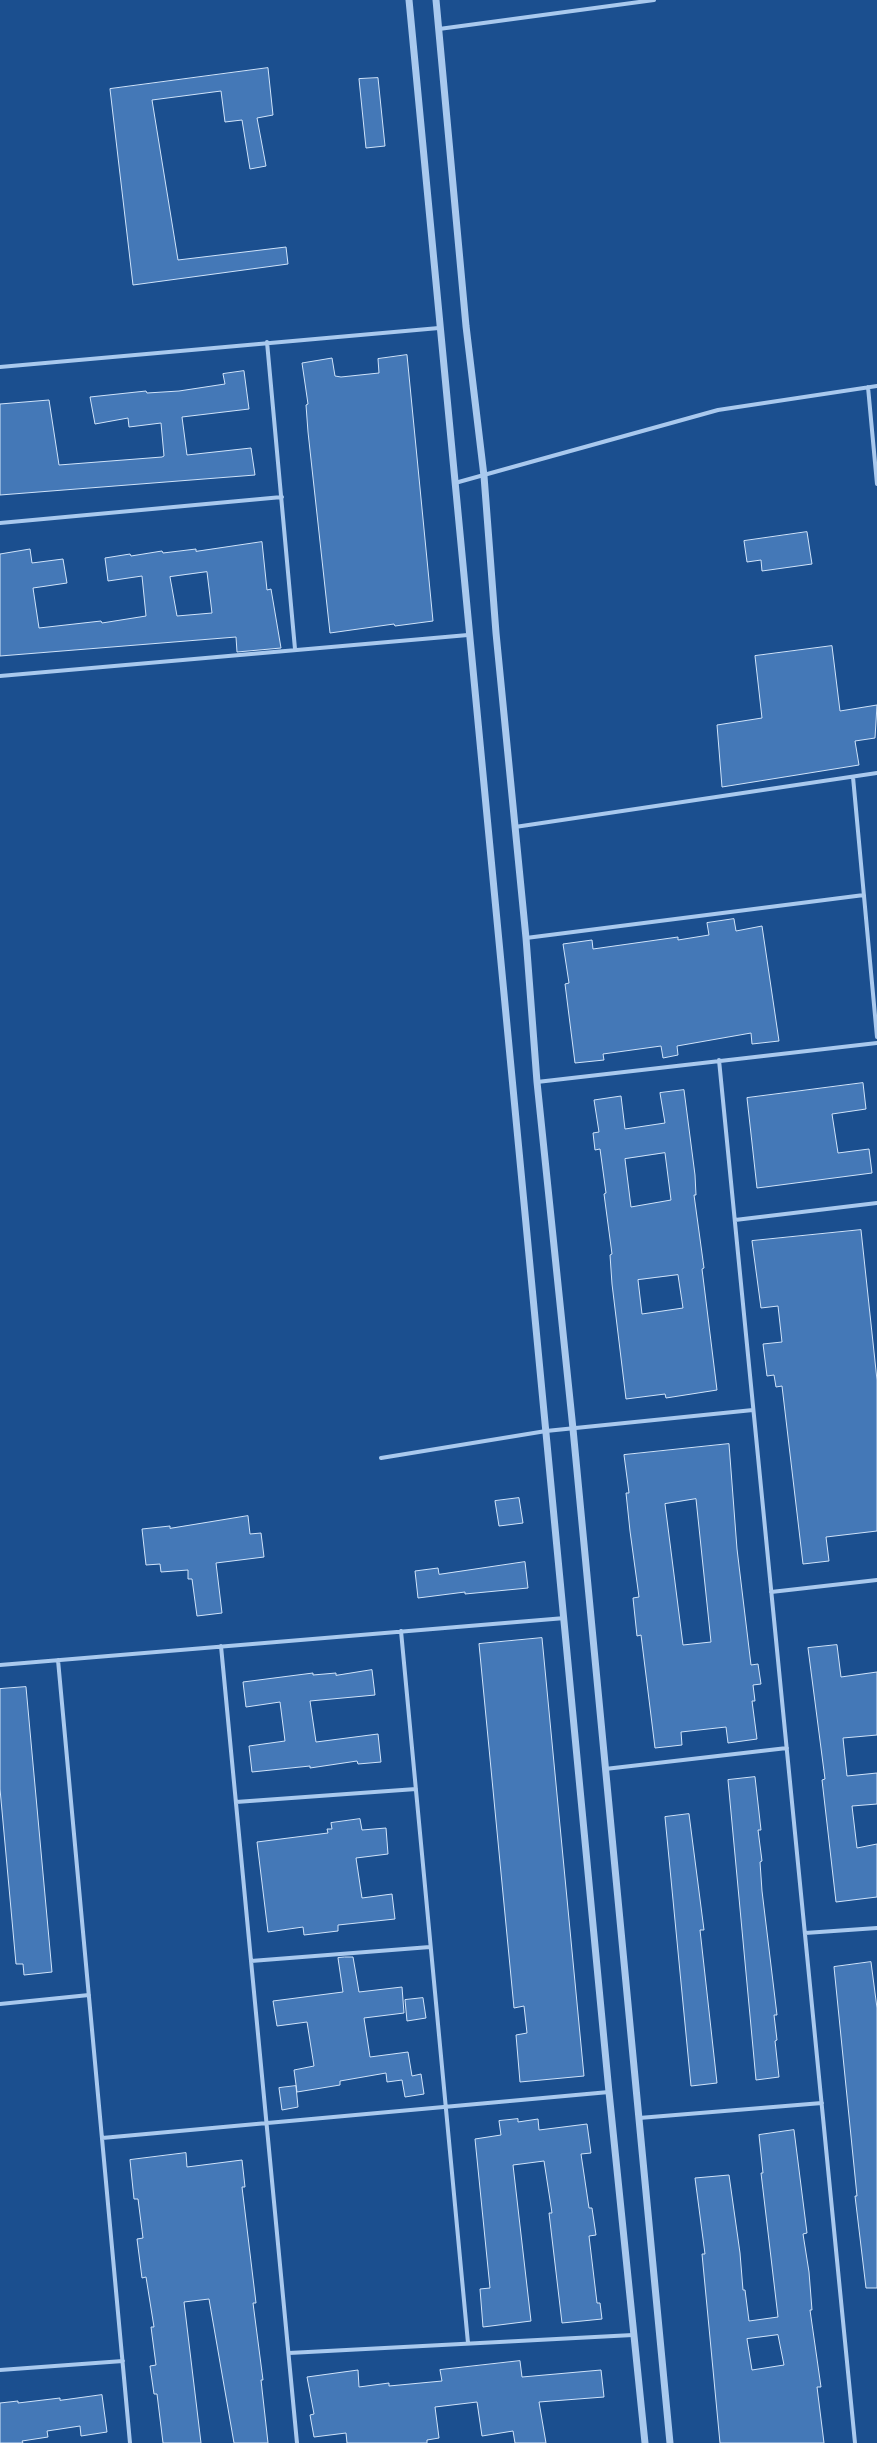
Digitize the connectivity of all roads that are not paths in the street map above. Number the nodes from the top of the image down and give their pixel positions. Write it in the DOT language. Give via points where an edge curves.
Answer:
graph roads {
  1 [pos="409,0"];
  2 [pos="436,0"];
  3 [pos="654,0"];
  4 [pos="621,2"];
  5 [pos="439,29"];
  6 [pos="439,328"];
  7 [pos="267,342"];
  8 [pos="0,367"];
  9 [pos="877,386"];
  10 [pos="868,387"];
  11 [pos="484,476"];
  12 [pos="454,484"];
  13 [pos="877,484"];
  14 [pos="282,497"];
  15 [pos="0,523"];
  16 [pos="468,635"];
  17 [pos="296,649"];
  18 [pos="0,676"];
  19 [pos="877,773"];
  20 [pos="853,777"];
  21 [pos="515,827"];
  22 [pos="864,895"];
  23 [pos="526,938"];
  24 [pos="877,1037"];
  25 [pos="877,1043"];
  26 [pos="719,1060"];
  27 [pos="537,1082"];
  28 [pos="877,1203"];
  29 [pos="735,1220"];
  30 [pos="753,1410"];
  31 [pos="573,1428"];
  32 [pos="546,1431"];
  33 [pos="381,1458"];
  34 [pos="877,1580"];
  35 [pos="771,1592"];
  36 [pos="565,1618"];
  37 [pos="401,1630"];
  38 [pos="221,1646"];
  39 [pos="58,1660"];
  40 [pos="0,1665"];
  41 [pos="787,1748"];
  42 [pos="605,1769"];
  43 [pos="416,1789"];
  44 [pos="236,1802"];
  45 [pos="877,1928"];
  46 [pos="805,1933"];
  47 [pos="430,1947"];
  48 [pos="251,1961"];
  49 [pos="89,1995"];
  50 [pos="0,2004"];
  51 [pos="609,2092"];
  52 [pos="822,2103"];
  53 [pos="446,2106"];
  54 [pos="639,2118"];
  55 [pos="267,2123"];
  56 [pos="102,2138"];
  57 [pos="633,2335"];
  58 [pos="468,2344"];
  59 [pos="289,2353"];
  60 [pos="123,2361"];
  61 [pos="0,2370"];
  62 [pos="130,2443"];
  63 [pos="298,2443"];
  64 [pos="646,2443"];
  65 [pos="670,2443"];
  66 [pos="855,2443"];
  1 -- 6 [label="street"];
  2 -- 5 [label="street"];
  3 -- 4 [label="street"];
  4 -- 5 [label="street"];
  5 -- 11 [label="street" via="466,326"];
  6 -- 7 [label="street"];
  6 -- 12 [label="street"];
  7 -- 8 [label="street"];
  7 -- 14 [label="street"];
  9 -- 10 [label="street"];
  10 -- 11 [label="street" via="718,410"];
  10 -- 13 [label="street"];
  11 -- 12 [label="street"];
  11 -- 21 [label="street"];
  12 -- 16 [label="street"];
  14 -- 15 [label="street"];
  14 -- 17 [label="street"];
  16 -- 17 [label="street"];
  16 -- 32 [label="street"];
  17 -- 18 [label="street"];
  19 -- 20 [label="street"];
  20 -- 21 [label="street"];
  20 -- 22 [label="street"];
  21 -- 23 [label="street"];
  22 -- 23 [label="street"];
  22 -- 24 [label="street"];
  23 -- 27 [label="street"];
  25 -- 26 [label="street"];
  26 -- 27 [label="street"];
  26 -- 29 [label="street"];
  27 -- 31 [label="street"];
  28 -- 29 [label="street"];
  29 -- 30 [label="street"];
  30 -- 31 [label="street"];
  30 -- 35 [label="street"];
  31 -- 32 [label="street"];
  31 -- 42 [label="street"];
  32 -- 33 [label="street"];
  32 -- 36 [label="street"];
  34 -- 35 [label="street"];
  35 -- 41 [label="street"];
  36 -- 37 [label="street"];
  36 -- 51 [label="street"];
  37 -- 38 [label="street"];
  37 -- 43 [label="street"];
  38 -- 39 [label="street"];
  38 -- 44 [label="street"];
  39 -- 40 [label="street"];
  39 -- 49 [label="street"];
  41 -- 42 [label="street"];
  41 -- 46 [label="street"];
  42 -- 54 [label="street"];
  43 -- 44 [label="street"];
  43 -- 47 [label="street"];
  44 -- 48 [label="street"];
  45 -- 46 [label="street"];
  46 -- 52 [label="street"];
  47 -- 48 [label="street"];
  47 -- 53 [label="street"];
  48 -- 55 [label="street"];
  49 -- 50 [label="street"];
  49 -- 56 [label="street"];
  51 -- 53 [label="street"];
  51 -- 57 [label="street"];
  52 -- 54 [label="street"];
  52 -- 66 [label="street"];
  53 -- 55 [label="street"];
  53 -- 58 [label="street"];
  54 -- 65 [label="street"];
  55 -- 56 [label="street"];
  55 -- 59 [label="street"];
  56 -- 60 [label="street"];
  57 -- 58 [label="street"];
  57 -- 64 [label="street"];
  58 -- 59 [label="street"];
  59 -- 63 [label="street"];
  60 -- 61 [label="street"];
  60 -- 62 [label="street"];
}
